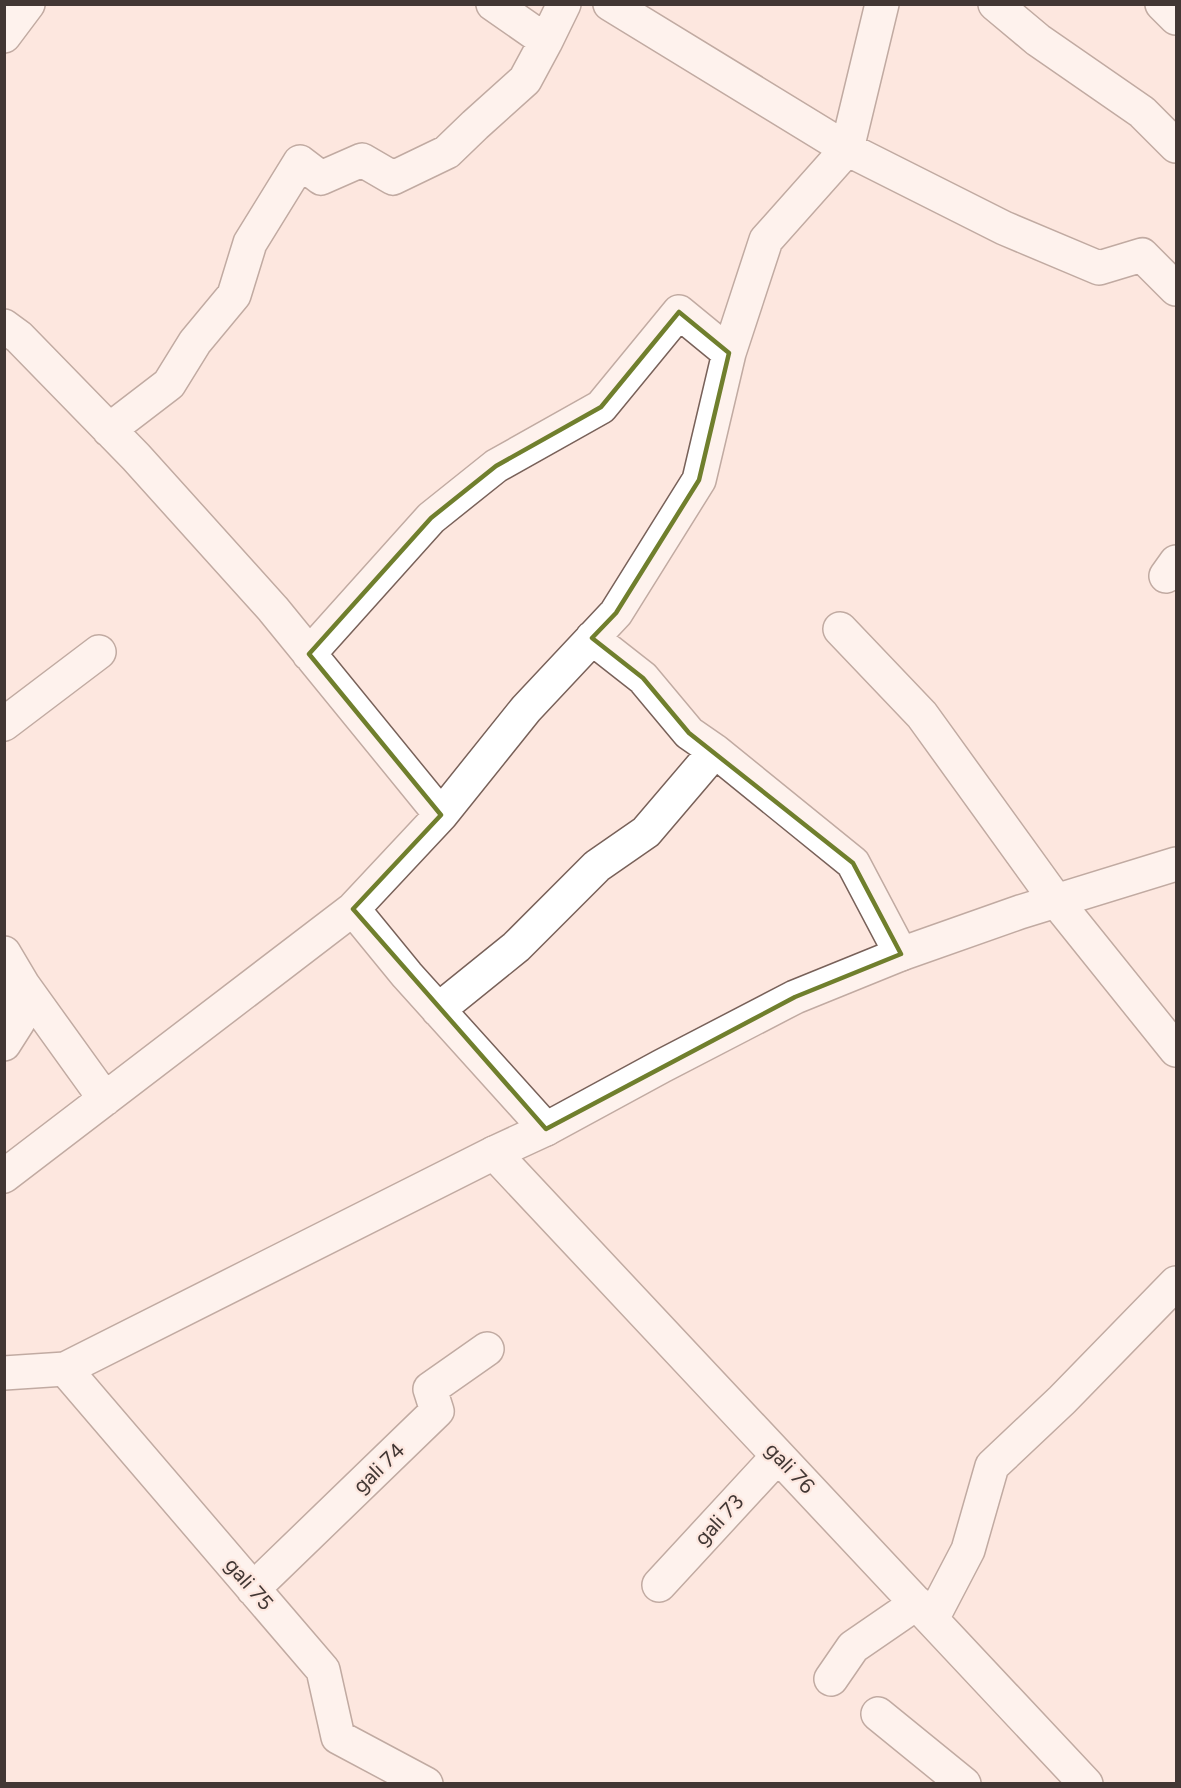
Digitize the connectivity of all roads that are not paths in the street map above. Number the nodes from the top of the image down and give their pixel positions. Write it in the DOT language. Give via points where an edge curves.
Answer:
graph roads {
  1 [pos="28,4"];
  2 [pos="493,4"];
  3 [pos="564,4"];
  4 [pos="610,4"];
  5 [pos="882,4"];
  6 [pos="995,4"];
  7 [pos="1162,4"];
  8 [pos="1176,18"];
  9 [pos="4,36"];
  10 [pos="546,40"];
  11 [pos="1176,146"];
  12 [pos="848,149"];
  13 [pos="1176,289"];
  14 [pos="4,326"];
  15 [pos="729,353"];
  16 [pos="109,430"];
  17 [pos="840,629"];
  18 [pos="592,638"];
  19 [pos="99,652"];
  20 [pos="309,654"];
  21 [pos="4,724"];
  22 [pos="715,752"];
  23 [pos="441,815"];
  24 [pos="1176,864"];
  25 [pos="1057,902"];
  26 [pos="353,909"];
  27 [pos="4,953"];
  28 [pos="902,954"];
  29 [pos="23,985"];
  30 [pos="438,1010"];
  31 [pos="4,1044"];
  32 [pos="1176,1050"];
  33 [pos="105,1099"];
  34 [pos="546,1129"];
  35 [pos="494,1153"];
  36 [pos="4,1176"];
  37 [pos="1176,1283"];
  38 [pos="487,1349"];
  39 [pos="65,1370"];
  40 [pos="4,1373"];
  41 [pos="778,1456"];
  42 [pos="659,1585"];
  43 [pos="253,1589"];
  44 [pos="925,1611"];
  45 [pos="831,1679"];
  46 [pos="878,1714"];
  47 [pos="1068,1777"];
  48 [pos="426,1784"];
  49 [pos="964,1784"];
  1 -- 9 [label="street"];
  2 -- 10 [label="street"];
  3 -- 10 [label="street"];
  4 -- 12 [label="street"];
  5 -- 12 [label="street"];
  6 -- 11 [label="street" via="1038,40 1142,112"];
  7 -- 8 [label="street"];
  10 -- 16 [label="street" via="525,80 447,152 393,178 362,160 321,178 300,162 249,243 234,295 195,342 169,384"];
  12 -- 13 [label="street" via="1004,228 1099,268 1142,255"];
  12 -- 15 [label="street" via="766,240"];
  14 -- 16 [label="street"];
  15 -- 18 [label="street" via="699,480 616,613"];
  15 -- 20 [label="street" via="679,312 601,407 496,466 431,518"];
  16 -- 20 [label="street" via="273,609"];
  17 -- 25 [label="street" via="922,715"];
  18 -- 22 [label="street" via="643,678 689,733"];
  18 -- 23 [label="street" via="526,709"];
  19 -- 21 [label="street"];
  20 -- 23 [label="street"];
  22 -- 28 [label="street" via="853,863"];
  22 -- 30 [label="street" via="646,832 597,866 516,946"];
  23 -- 26 [label="street"];
  24 -- 25 [label="street"];
  25 -- 28 [label="street"];
  25 -- 32 [label="street"];
  26 -- 30 [label="street"];
  26 -- 33 [label="street"];
  27 -- 29 [label="street"];
  28 -- 34 [label="street" via="795,997"];
  29 -- 31 [label="street" via="18,1022"];
  29 -- 33 [label="street"];
  30 -- 34 [label="street"];
  33 -- 36 [label="street"];
  34 -- 35 [label="street"];
  35 -- 39 [label="street"];
  35 -- 41 [label="street, gali 76"];
  37 -- 44 [label="street" via="992,1466 968,1550"];
  38 -- 43 [label="street, gali 74" via="430,1389 437,1411"];
  39 -- 40 [label="street"];
  39 -- 43 [label="street, gali 75"];
  41 -- 42 [label="street, gali 73"];
  41 -- 44 [label="street, gali 76"];
  43 -- 48 [label="street, gali 75" via="323,1670 338,1737"];
  44 -- 45 [label="street" via="854,1647"];
  44 -- 47 [label="street, gali 76"];
  46 -- 49 [label="street"];
}
